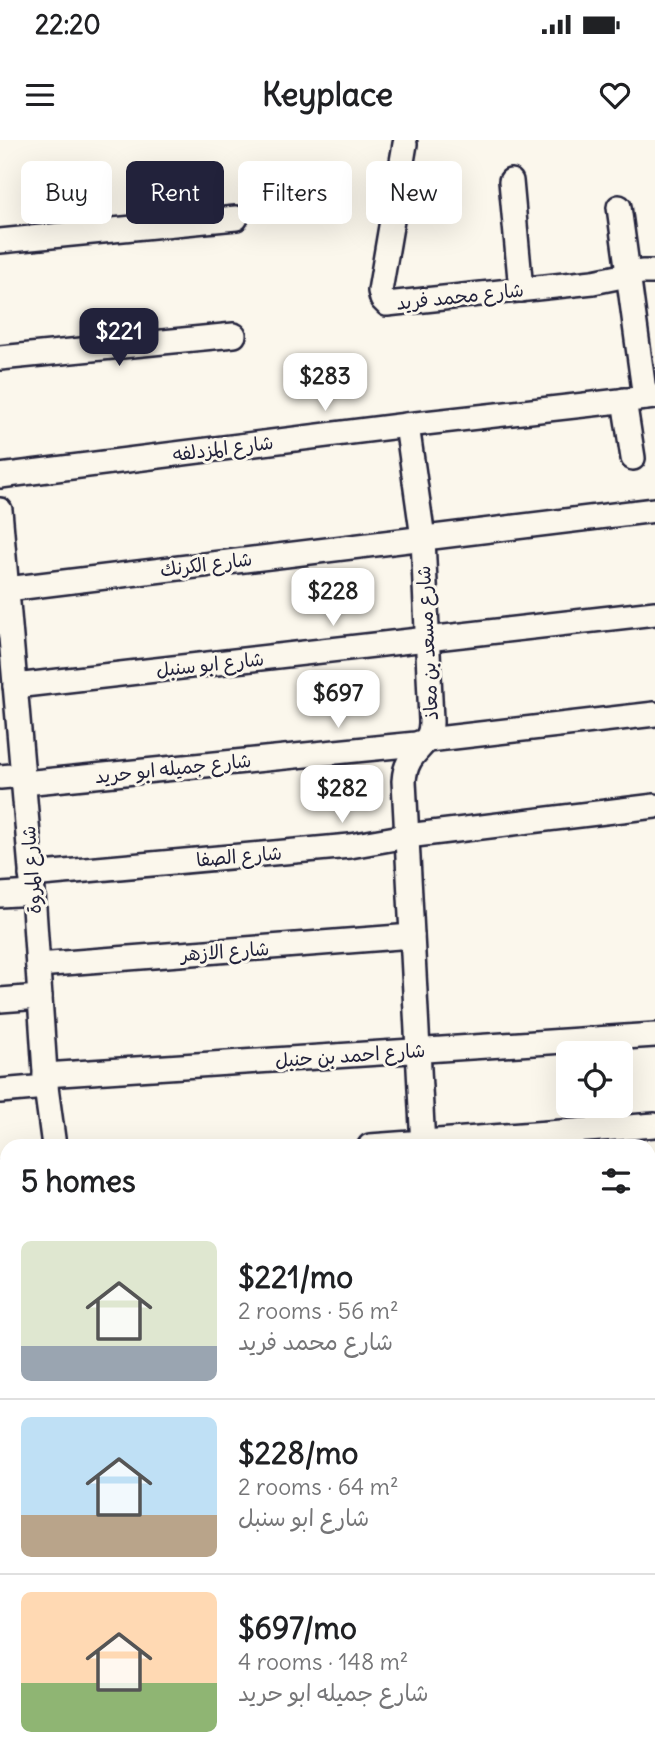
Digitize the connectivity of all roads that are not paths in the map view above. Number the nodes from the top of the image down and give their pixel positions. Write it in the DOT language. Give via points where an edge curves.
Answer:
graph roads {
  1 [pos="405,144"];
  2 [pos="511,181"];
  3 [pos="618,207"];
  4 [pos="236,218"];
  5 [pos="0,241"];
  6 [pos="655,272"];
  7 [pos="628,275"];
  8 [pos="521,290"];
  9 [pos="234,335"];
  10 [pos="0,358"];
  11 [pos="641,398"];
  12 [pos="407,425"];
  13 [pos="633,458"];
  14 [pos="0,476"];
  15 [pos="0,509"];
  16 [pos="655,510"];
  17 [pos="422,538"];
  18 [pos="2,557"];
  19 [pos="7,589"];
  20 [pos="655,613"];
  21 [pos="427,639"];
  22 [pos="7,662"];
  23 [pos="15,686"];
  24 [pos="655,714"];
  25 [pos="428,740"];
  26 [pos="16,778"];
  27 [pos="655,806"];
  28 [pos="407,836"];
  29 [pos="32,884"];
  30 [pos="0,895"];
  31 [pos="412,936"];
  32 [pos="38,965"];
  33 [pos="40,997"];
  34 [pos="0,1000"];
  35 [pos="655,1035"];
  36 [pos="418,1051"];
  37 [pos="46,1081"];
  38 [pos="0,1091"];
  39 [pos="655,1125"];
  40 [pos="53,1139"];
  41 [pos="423,1139"];
  42 [pos="484,1139"];
  1 -- 8 [label="street, شارع محمد فريد" via="382,299 396,304"];
  2 -- 8 [label="street"];
  3 -- 7 [label="street"];
  4 -- 5 [label="street"];
  6 -- 7 [label="street, شارع محمد فريد"];
  7 -- 8 [label="street, شارع محمد فريد"];
  7 -- 11 [label="street"];
  9 -- 10 [label="street"];
  11 -- 12 [label="street, شارع المزدلفه"];
  11 -- 13 [label="street"];
  12 -- 14 [label="street, شارع المزدلفه"];
  12 -- 17 [label="street, شارع مسعد بن معاذ"];
  15 -- 18 [label="street, شارع المروة"];
  16 -- 17 [label="street, شارع الكرنك"];
  17 -- 19 [label="street, شارع الكرنك"];
  17 -- 21 [label="street, شارع مسعد بن معاذ"];
  18 -- 19 [label="street, شارع المروة"];
  19 -- 22 [label="street, شارع المروة"];
  20 -- 21 [label="street, شارع ابو سنبل"];
  21 -- 23 [label="street, شارع ابو سنبل"];
  21 -- 25 [label="street, شارع مسعد بن معاذ"];
  22 -- 23 [label="street, شارع المروة"];
  23 -- 26 [label="street, شارع المروة"];
  24 -- 25 [label="street, شارع جميله ابو حريد"];
  25 -- 26 [label="street, شارع جميله ابو حريد"];
  25 -- 28 [label="street, شارع مسعد بن معاذ" via="405,768"];
  26 -- 29 [label="street, شارع المروة"];
  27 -- 28 [label="street, شارع الصفا"];
  28 -- 29 [label="street, شارع الصفا"];
  28 -- 31 [label="street, شارع مسعد بن معاذ"];
  29 -- 30 [label="street, شارع الصفا"];
  29 -- 32 [label="street, شارع المروة"];
  31 -- 32 [label="street, شارع الازهر"];
  31 -- 36 [label="street, شارع مسعد بن معاذ"];
  32 -- 33 [label="street, شارع المروة"];
  33 -- 34 [label="street"];
  33 -- 37 [label="street, شارع المروة"];
  35 -- 36 [label="street, شارع احمد بن حنبل"];
  36 -- 37 [label="street, شارع احمد بن حنبل"];
  36 -- 41 [label="street, شارع مسعد بن معاذ"];
  37 -- 38 [label="street, شارع احمد بن حنبل"];
  37 -- 40 [label="street, شارع المروة"];
  39 -- 42 [label="street"];
}
